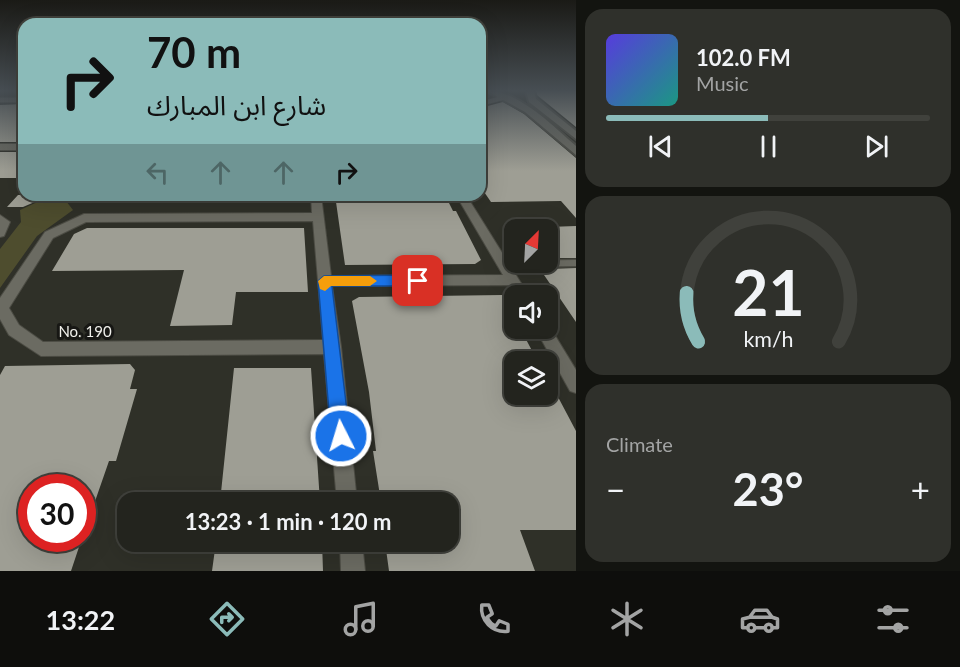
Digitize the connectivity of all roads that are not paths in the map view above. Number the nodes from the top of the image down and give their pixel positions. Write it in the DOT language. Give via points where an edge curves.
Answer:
graph roads {
  1 [pos="537,118"];
  2 [pos="554,118"];
  3 [pos="576,136"];
  4 [pos="0,147"];
  5 [pos="18,147"];
  6 [pos="576,152"];
  7 [pos="317,201"];
  8 [pos="465,201"];
  9 [pos="318,218"];
  10 [pos="0,219"];
  11 [pos="0,233"];
  12 [pos="576,263"];
  13 [pos="502,264"];
  14 [pos="512,280"];
  15 [pos="324,281"];
  16 [pos="515,285"];
  17 [pos="549,339"];
  18 [pos="333,347"];
  19 [pos="576,385"];
  20 [pos="346,492"];
  21 [pos="352,552"];
  22 [pos="353,571"];
  1 -- 6 [label="street"];
  2 -- 3 [label="street"];
  4 -- 5 [label="street"];
  7 -- 9 [label="street"];
  8 -- 13 [label="street"];
  9 -- 15 [label="street"];
  9 -- 18 [label="street, No. 190" via="84,218 49,236 1,308 14,330 41,349"];
  10 -- 11 [label="street" via="4,222"];
  12 -- 13 [label="lane"];
  13 -- 14 [label="street"];
  14 -- 15 [label="street"];
  14 -- 16 [label="street"];
  15 -- 18 [label="street"];
  17 -- 19 [label="street"];
  18 -- 20 [label="street"];
  21 -- 22 [label="street"];
}
